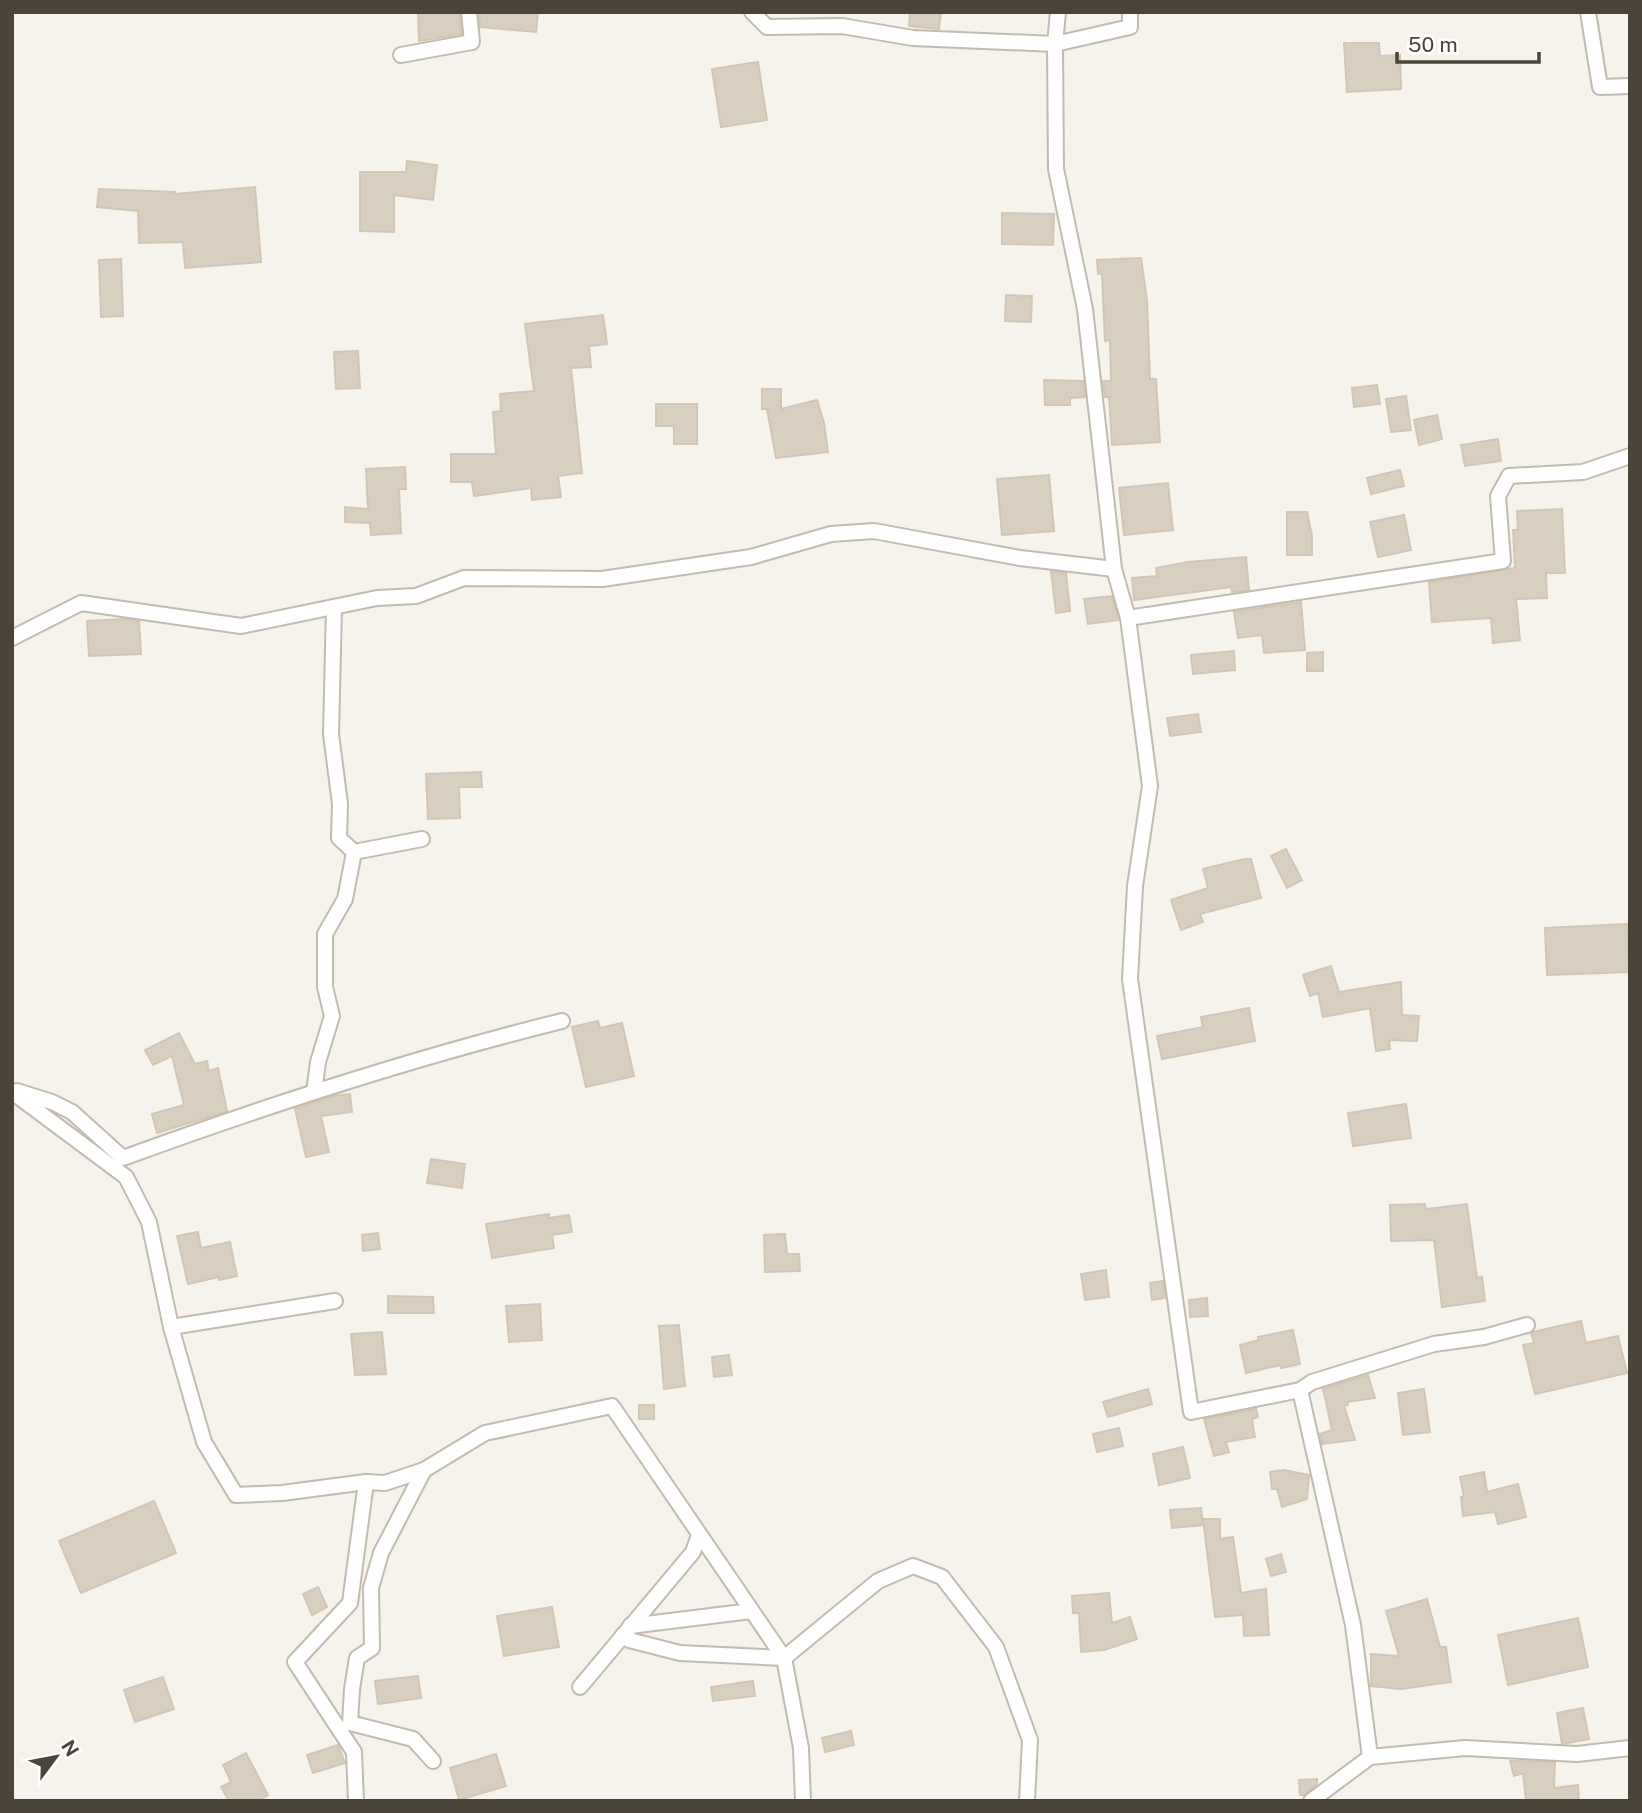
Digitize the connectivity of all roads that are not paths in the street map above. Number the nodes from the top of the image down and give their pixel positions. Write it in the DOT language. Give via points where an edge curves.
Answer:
graph roads {
  1 [pos="469,12"];
  2 [pos="752,12"];
  3 [pos="1058,12"];
  4 [pos="1130,12"];
  5 [pos="1588,12"];
  6 [pos="1055,44"];
  7 [pos="401,55"];
  8 [pos="1630,86"];
  9 [pos="1630,456"];
  10 [pos="1114,569"];
  11 [pos="334,607"];
  12 [pos="1128,618"];
  13 [pos="12,638"];
  14 [pos="422,839"];
  15 [pos="354,852"];
  16 [pos="562,1021"];
  17 [pos="12,1091"];
  18 [pos="314,1092"];
  19 [pos="335,1301"];
  20 [pos="1527,1325"];
  21 [pos="172,1327"];
  22 [pos="1300,1390"];
  23 [pos="424,1470"];
  24 [pos="366,1482"];
  25 [pos="699,1535"];
  26 [pos="751,1611"];
  27 [pos="627,1630"];
  28 [pos="784,1658"];
  29 [pos="580,1687"];
  30 [pos="1630,1748"];
  31 [pos="1370,1757"];
  32 [pos="433,1761"];
  33 [pos="356,1801"];
  34 [pos="803,1801"];
  35 [pos="1027,1801"];
  36 [pos="1311,1801"];
  1 -- 7 [label="street" via="472,42"];
  2 -- 6 [label="street" via="767,27 842,26 914,38"];
  3 -- 6 [label="street"];
  4 -- 6 [label="street" via="1130,27"];
  5 -- 8 [label="street" via="1600,88"];
  6 -- 10 [label="street" via="1056,169 1085,309"];
  9 -- 12 [label="street" via="1583,472 1509,476 1498,496 1503,561"];
  10 -- 11 [label="street" via="1020,558 874,531 831,534 751,557 602,579 464,578 416,596"];
  10 -- 12 [label="street"];
  11 -- 13 [label="street" via="242,626 81,603"];
  11 -- 15 [label="street" via="331,734 340,804 339,838"];
  12 -- 22 [label="street" via="1150,786 1135,886 1130,979 1191,1412"];
  14 -- 15 [label="street"];
  15 -- 18 [label="street" via="345,900 325,934 325,987 332,1016"];
  16 -- 18 [label="street"];
  17 -- 18 [label="street" via="72,1112 123,1157"];
  17 -- 21 [label="street" via="127,1177 149,1222"];
  19 -- 21 [label="street"];
  20 -- 22 [label="street" via="1434,1344 1312,1382"];
  21 -- 24 [label="street" via="204,1442 236,1495"];
  22 -- 31 [label="street" via="1353,1625"];
  23 -- 24 [label="street" via="385,1483"];
  23 -- 25 [label="street" via="485,1433 612,1406"];
  23 -- 32 [label="street" via="381,1553 371,1588 372,1648 357,1658 350,1723 413,1739"];
  24 -- 33 [label="street" via="350,1603 295,1662 354,1752"];
  25 -- 26 [label="street"];
  25 -- 27 [label="street" via="693,1552"];
  26 -- 27 [label="street"];
  26 -- 28 [label="street"];
  27 -- 28 [label="street" via="629,1640 680,1653"];
  27 -- 29 [label="street"];
  28 -- 34 [label="street" via="801,1748"];
  28 -- 35 [label="street" via="878,1581 914,1566 942,1577 996,1647 1030,1740"];
  30 -- 31 [label="street" via="1577,1754 1465,1748"];
  31 -- 36 [label="street"];
}
